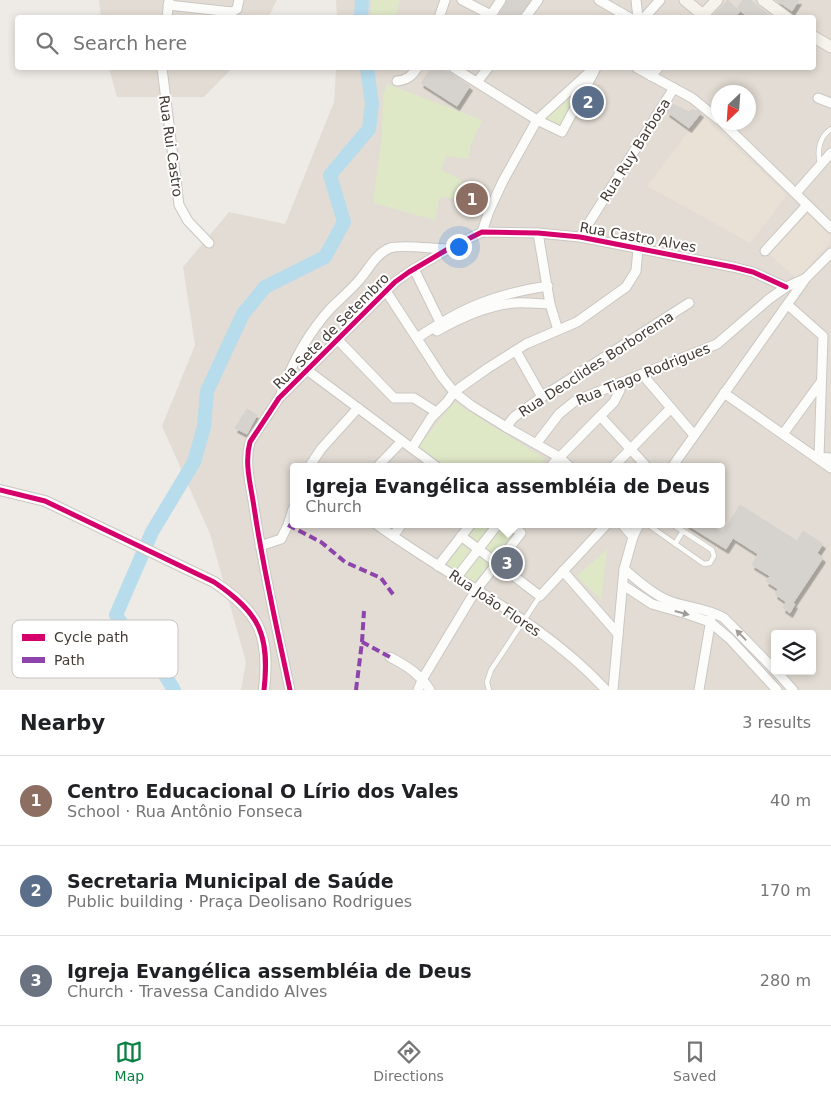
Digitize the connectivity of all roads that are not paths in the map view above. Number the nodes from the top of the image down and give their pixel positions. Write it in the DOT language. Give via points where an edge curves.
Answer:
graph roads {
  1 [pos="239,0"];
  2 [pos="445,0"];
  3 [pos="462,0"];
  4 [pos="502,0"];
  5 [pos="538,0"];
  6 [pos="599,0"];
  7 [pos="636,0"];
  8 [pos="660,0"];
  9 [pos="685,0"];
  10 [pos="717,0"];
  11 [pos="763,0"];
  12 [pos="168,3"];
  13 [pos="218,14"];
  14 [pos="440,15"];
  15 [pos="488,15"];
  16 [pos="491,15"];
  17 [pos="527,15"];
  18 [pos="625,15"];
  19 [pos="638,15"];
  20 [pos="647,15"];
  21 [pos="701,15"];
  22 [pos="703,15"];
  23 [pos="783,15"];
  24 [pos="816,39"];
  25 [pos="831,47"];
  26 [pos="162,70"];
  27 [pos="415,70"];
  28 [pos="457,70"];
  29 [pos="486,70"];
  30 [pos="593,70"];
  31 [pos="594,70"];
  32 [pos="640,70"];
  33 [pos="656,70"];
  34 [pos="651,76"];
  35 [pos="397,81"];
  36 [pos="477,82"];
  37 [pos="674,88"];
  38 [pos="818,98"];
  39 [pos="831,103"];
  40 [pos="711,113"];
  41 [pos="537,120"];
  42 [pos="730,130"];
  43 [pos="831,130"];
  44 [pos="831,153"];
  45 [pos="820,164"];
  46 [pos="796,193"];
  47 [pos="807,205"];
  48 [pos="831,228"];
  49 [pos="482,232"];
  50 [pos="538,233"];
  51 [pos="580,237"];
  52 [pos="210,243"];
  53 [pos="448,249"];
  54 [pos="638,249"];
  55 [pos="765,251"];
  56 [pos="831,253"];
  57 [pos="414,269"];
  58 [pos="806,278"];
  59 [pos="548,286"];
  60 [pos="786,287"];
  61 [pos="386,291"];
  62 [pos="689,303"];
  63 [pos="550,304"];
  64 [pos="788,305"];
  65 [pos="440,322"];
  66 [pos="558,330"];
  67 [pos="827,336"];
  68 [pos="337,339"];
  69 [pos="418,340"];
  70 [pos="516,351"];
  71 [pos="307,370"];
  72 [pos="642,374"];
  73 [pos="821,382"];
  74 [pos="620,383"];
  75 [pos="454,392"];
  76 [pos="724,393"];
  77 [pos="542,397"];
  78 [pos="279,398"];
  79 [pos="358,408"];
  80 [pos="671,408"];
  81 [pos="436,412"];
  82 [pos="600,416"];
  83 [pos="506,427"];
  84 [pos="783,434"];
  85 [pos="694,435"];
  86 [pos="402,440"];
  87 [pos="536,444"];
  88 [pos="412,448"];
  89 [pos="631,449"];
  90 [pos="559,457"];
  91 [pos="817,457"];
  92 [pos="831,458"];
  93 [pos="312,463"];
  94 [pos="381,463"];
  95 [pos="432,463"];
  96 [pos="554,463"];
  97 [pos="566,463"];
  98 [pos="617,463"];
  99 [pos="643,463"];
  100 [pos="675,463"];
  101 [pos="831,468"];
  102 [pos="0,490"];
  103 [pos="290,519"];
  104 [pos="382,528"];
  105 [pos="399,528"];
  106 [pos="468,528"];
  107 [pos="495,528"];
  108 [pos="515,528"];
  109 [pos="603,528"];
  110 [pos="625,528"];
  111 [pos="637,528"];
  112 [pos="653,528"];
  113 [pos="678,528"];
  114 [pos="683,531"];
  115 [pos="393,536"];
  116 [pos="461,536"];
  117 [pos="633,537"];
  118 [pos="675,544"];
  119 [pos="260,546"];
  120 [pos="478,550"];
  121 [pos="498,564"];
  122 [pos="438,566"];
  123 [pos="624,569"];
  124 [pos="563,571"];
  125 [pos="457,577"];
  126 [pos="623,585"];
  127 [pos="476,590"];
  128 [pos="540,596"];
  129 [pos="714,612"];
  130 [pos="523,620"];
  131 [pos="710,622"];
  132 [pos="277,628"];
  133 [pos="260,632"];
  134 [pos="618,634"];
  135 [pos="390,657"];
  136 [pos="771,667"];
  137 [pos="779,675"];
  138 [pos="422,678"];
  139 [pos="264,690"];
  140 [pos="290,690"];
  141 [pos="418,690"];
  142 [pos="430,690"];
  143 [pos="489,690"];
  144 [pos="606,690"];
  145 [pos="613,690"];
  146 [pos="698,690"];
  147 [pos="777,690"];
  148 [pos="793,690"];
  1 -- 13 [label="street" via="237,9"];
  2 -- 14 [label="street"];
  3 -- 15 [label="street"];
  4 -- 16 [label="street"];
  5 -- 17 [label="street"];
  6 -- 18 [label="street"];
  7 -- 19 [label="street"];
  8 -- 20 [label="street"];
  9 -- 21 [label="main road"];
  10 -- 22 [label="main road"];
  11 -- 23 [label="main road"];
  12 -- 13 [label="street"];
  24 -- 25 [label="main road"];
  26 -- 52 [label="street, Rua Rui Castro" via="179,205 188,221"];
  27 -- 35 [label="street" via="409,78"];
  28 -- 36 [label="street"];
  29 -- 36 [label="street"];
  30 -- 41 [label="street"];
  31 -- 41 [label="street" via="562,132"];
  32 -- 34 [label="street"];
  33 -- 34 [label="street"];
  34 -- 37 [label="street"];
  36 -- 41 [label="street"];
  37 -- 40 [label="street"];
  37 -- 51 [label="street, Rua Ruy Barbosa"];
  38 -- 39 [label="street"];
  41 -- 49 [label="street" via="503,181"];
  42 -- 46 [label="street"];
  43 -- 45 [label="lane" via="823,136 818,151"];
  44 -- 45 [label="street"];
  45 -- 46 [label="street"];
  46 -- 47 [label="street"];
  47 -- 48 [label="street"];
  47 -- 55 [label="street"];
  49 -- 50 [label="street, Rua Castro Alves"];
  49 -- 53 [label="street, Rua Sete de Setembro"];
  50 -- 51 [label="street, Rua Castro Alves"];
  50 -- 59 [label="street"];
  51 -- 54 [label="street, Rua Castro Alves"];
  53 -- 57 [label="street, Rua Sete de Setembro"];
  53 -- 78 [label="street" via="402,246 383,252 330,309 312,334 293,363"];
  54 -- 60 [label="street, Rua Castro Alves" via="734,267"];
  54 -- 66 [label="street" via="636,271 626,287 577,322"];
  56 -- 58 [label="street"];
  57 -- 61 [label="street, Rua Sete de Setembro"];
  57 -- 65 [label="street"];
  58 -- 60 [label="street, Rua Tiago Rodrigues"];
  58 -- 64 [label="street"];
  59 -- 63 [label="street"];
  59 -- 65 [label="street" via="489,299"];
  60 -- 72 [label="street, Rua Tiago Rodrigues" via="718,344"];
  61 -- 68 [label="street, Rua Sete de Setembro"];
  61 -- 69 [label="street"];
  62 -- 77 [label="street, Rua Deoclides Borborema"];
  63 -- 66 [label="street"];
  63 -- 69 [label="street" via="516,303 490,308"];
  64 -- 67 [label="street"];
  64 -- 76 [label="street"];
  65 -- 69 [label="street"];
  66 -- 70 [label="street"];
  67 -- 73 [label="street"];
  68 -- 71 [label="street, Rua Sete de Setembro"];
  68 -- 81 [label="street" via="394,398 414,398"];
  69 -- 75 [label="street"];
  70 -- 75 [label="street"];
  70 -- 77 [label="street"];
  71 -- 78 [label="street, Rua Sete de Setembro"];
  71 -- 79 [label="street"];
  72 -- 74 [label="street, Rua Tiago Rodrigues"];
  72 -- 80 [label="street"];
  73 -- 84 [label="street"];
  73 -- 91 [label="street"];
  74 -- 82 [label="street" via="618,396"];
  74 -- 87 [label="street, Rua Tiago Rodrigues" via="571,404"];
  75 -- 81 [label="street"];
  75 -- 83 [label="street"];
  76 -- 84 [label="street"];
  76 -- 85 [label="street"];
  77 -- 83 [label="street, Rua Deoclides Borborema" via="514,417"];
  78 -- 119 [label="street, Rua Sete de Setembro" via="248,448"];
  79 -- 86 [label="street"];
  79 -- 93 [label="street"];
  80 -- 85 [label="street"];
  80 -- 89 [label="street"];
  81 -- 88 [label="street"];
  82 -- 89 [label="street"];
  82 -- 90 [label="street"];
  83 -- 87 [label="street"];
  84 -- 91 [label="street"];
  85 -- 100 [label="street"];
  86 -- 88 [label="street"];
  86 -- 94 [label="street"];
  87 -- 90 [label="street"];
  88 -- 95 [label="street"];
  89 -- 98 [label="street"];
  89 -- 99 [label="street"];
  90 -- 96 [label="street"];
  90 -- 97 [label="street"];
  91 -- 92 [label="street"];
  91 -- 101 [label="street"];
  102 -- 133 [label="street" via="45,501 214,582 239,600 254,618"];
  103 -- 119 [label="street" via="281,539"];
  104 -- 115 [label="street, Rua João Flores"];
  105 -- 115 [label="street"];
  106 -- 116 [label="street"];
  107 -- 120 [label="street"];
  108 -- 121 [label="street" via="522,533"];
  109 -- 124 [label="street"];
  110 -- 117 [label="street"];
  111 -- 117 [label="street"];
  112 -- 118 [label="lane"];
  113 -- 114 [label="lane"];
  114 -- 118 [label="lane"];
  114 -- 118 [label="lane" via="712,550 714,556 710,563 704,564"];
  115 -- 122 [label="street, Rua João Flores"];
  116 -- 120 [label="street"];
  116 -- 122 [label="street"];
  117 -- 123 [label="street"];
  119 -- 132 [label="street, Rua Sete de Setembro"];
  120 -- 121 [label="street"];
  120 -- 125 [label="street"];
  121 -- 127 [label="street"];
  121 -- 128 [label="street"];
  122 -- 125 [label="street, Rua João Flores"];
  123 -- 126 [label="street"];
  123 -- 129 [label="street" via="666,600"];
  124 -- 128 [label="street"];
  124 -- 134 [label="street"];
  125 -- 127 [label="street, Rua João Flores"];
  126 -- 131 [label="street, one-way" via="652,604"];
  126 -- 134 [label="street"];
  127 -- 130 [label="street, Rua João Flores"];
  127 -- 138 [label="street"];
  128 -- 130 [label="lane"];
  129 -- 131 [label="street"];
  136 -- 129 [label="street, one-way" via="730,623"];
  130 -- 143 [label="lane" via="490,674"];
  130 -- 144 [label="street, Rua João Flores" via="579,662"];
  131 -- 146 [label="street"];
  131 -- 147 [label="street"];
  132 -- 133 [label="street"];
  132 -- 140 [label="street, Rua Sete de Setembro"];
  133 -- 139 [label="street" via="265,654"];
  134 -- 145 [label="street"];
  135 -- 138 [label="street"];
  137 -- 148 [label="street"];
  138 -- 141 [label="street"];
  138 -- 142 [label="street"];
}
